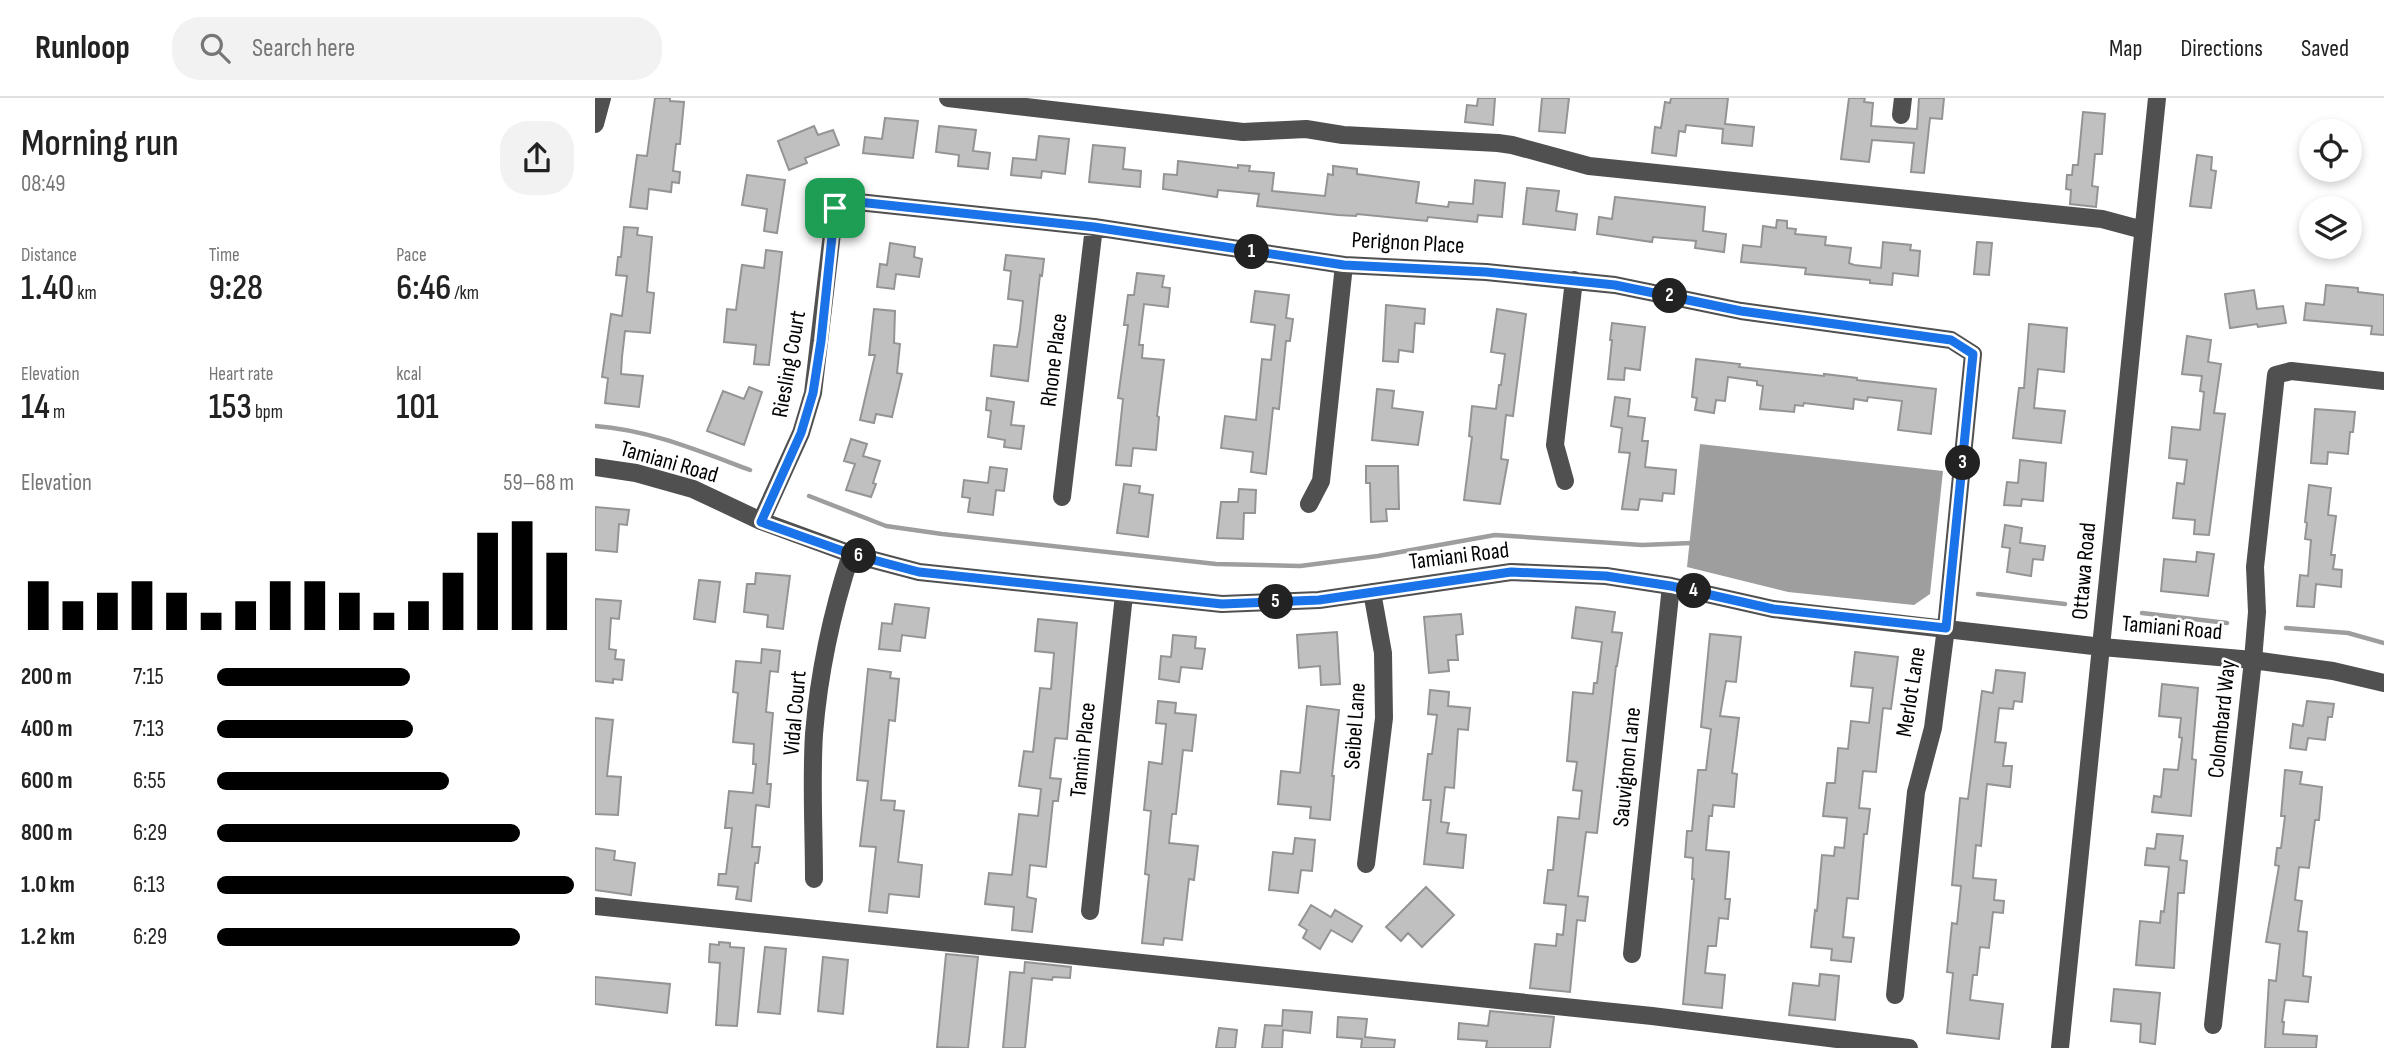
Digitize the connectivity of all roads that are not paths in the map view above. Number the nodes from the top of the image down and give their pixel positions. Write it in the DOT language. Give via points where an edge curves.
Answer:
graph roads {
  1 [pos="603,98"];
  2 [pos="948,98"];
  3 [pos="2157,98"];
  4 [pos="595,124"];
  5 [pos="835,208"];
  6 [pos="1094,227"];
  7 [pos="2143,230"];
  8 [pos="1344,265"];
  9 [pos="1574,280"];
  10 [pos="1973,354"];
  11 [pos="2384,381"];
  12 [pos="595,467"];
  13 [pos="1565,481"];
  14 [pos="1062,498"];
  15 [pos="1309,504"];
  16 [pos="761,522"];
  17 [pos="851,554"];
  18 [pos="1671,586"];
  19 [pos="1372,592"];
  20 [pos="1124,595"];
  21 [pos="1946,628"];
  22 [pos="2102,647"];
  23 [pos="2253,660"];
  24 [pos="2384,684"];
  25 [pos="1366,864"];
  26 [pos="814,879"];
  27 [pos="595,906"];
  28 [pos="1090,911"];
  29 [pos="1632,954"];
  30 [pos="1895,995"];
  31 [pos="2213,1026"];
  32 [pos="1909,1048"];
  33 [pos="2060,1048"];
  1 -- 4 [label="street"];
  2 -- 7 [label="street" via="1243,132 1306,129 1498,143 1589,166 2102,219"];
  3 -- 7 [label="street, Ottawa Road"];
  5 -- 6 [label="street, Perignon Place" via="858,202"];
  5 -- 16 [label="street, Riesling Court" via="813,393 801,433"];
  6 -- 8 [label="street, Perignon Place"];
  6 -- 14 [label="street, Rhone Place"];
  7 -- 22 [label="street, Ottawa Road"];
  8 -- 9 [label="street, Perignon Place"];
  8 -- 15 [label="street" via="1321,481"];
  9 -- 10 [label="street, Perignon Place" via="1741,311 1951,340"];
  9 -- 13 [label="street" via="1555,444"];
  10 -- 21 [label="street, Merlot Lane"];
  11 -- 23 [label="street, Colombard Way" via="2291,371 2276,375 2255,567"];
  12 -- 16 [label="street, Tamiani Road" via="636,472 693,489"];
  16 -- 17 [label="street, Tamiani Road"];
  17 -- 20 [label="street, Tamiani Road" via="919,572"];
  17 -- 26 [label="street, Vidal Court" via="827,638 814,734"];
  18 -- 19 [label="street, Tamiani Road" via="1606,576 1511,572"];
  18 -- 21 [label="street, Tamiani Road" via="1773,609"];
  18 -- 29 [label="street, Sauvignon Lane"];
  19 -- 20 [label="street, Tamiani Road" via="1319,600 1222,604"];
  19 -- 25 [label="street, Seibel Lane" via="1383,653 1384,718"];
  20 -- 28 [label="street, Tannin Place"];
  21 -- 22 [label="street, Tamiani Road"];
  21 -- 30 [label="street, Merlot Lane" via="1933,728 1916,792"];
  22 -- 23 [label="street, Tamiani Road"];
  22 -- 33 [label="street, Ottawa Road"];
  23 -- 24 [label="street, Tamiani Road" via="2333,670"];
  23 -- 31 [label="street, Colombard Way"];
  27 -- 32 [label="street" via="1652,1016"];
}
